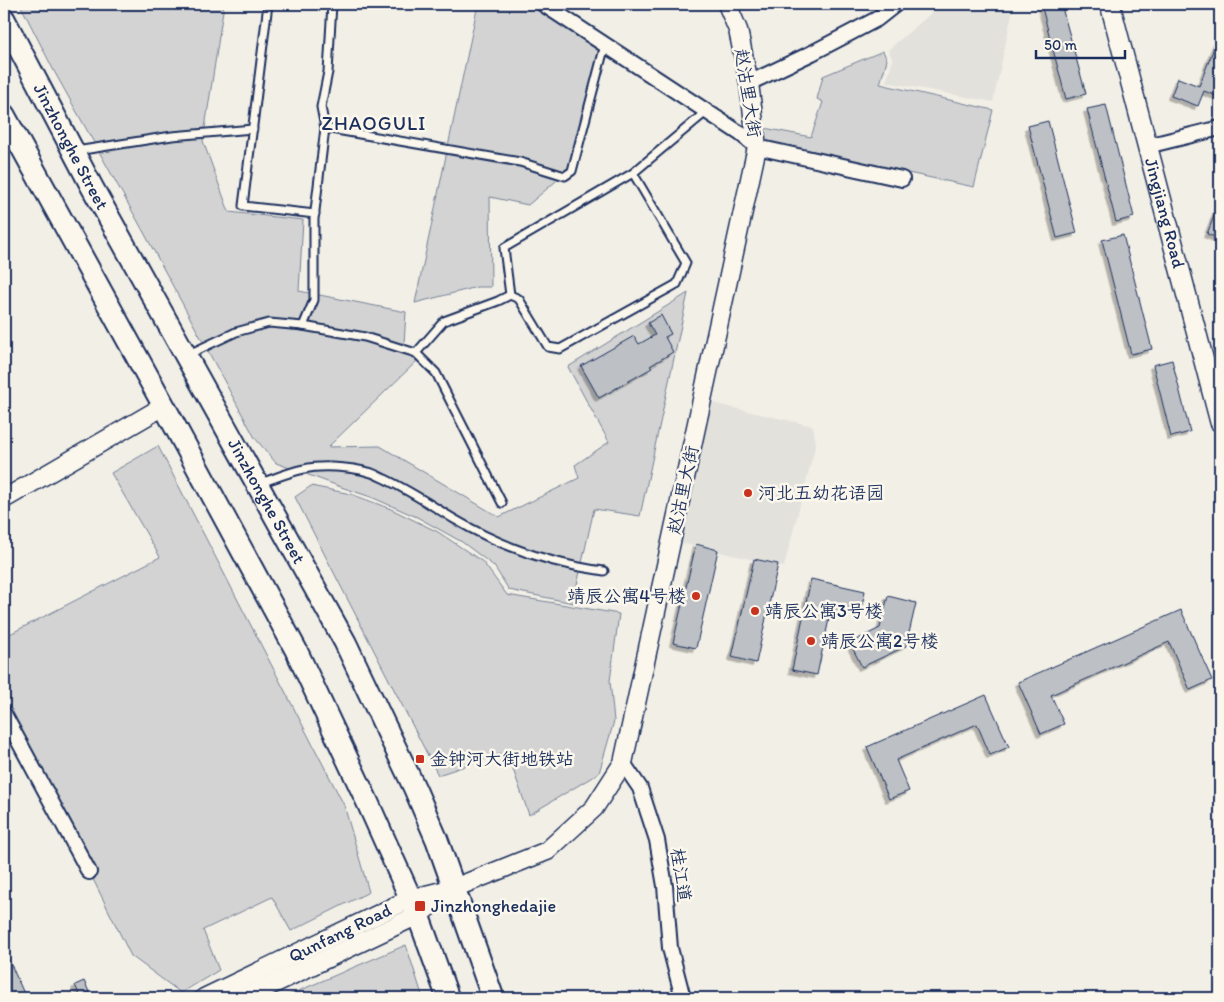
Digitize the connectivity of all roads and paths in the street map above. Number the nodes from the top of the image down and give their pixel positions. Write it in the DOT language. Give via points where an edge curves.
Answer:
graph roads {
  1 [pos="268,4"];
  2 [pos="332,4"];
  3 [pos="543,4"];
  4 [pos="727,4"];
  5 [pos="896,4"];
  6 [pos="1110,4"];
  7 [pos="1122,4"];
  8 [pos="4,19"];
  9 [pos="605,44"];
  10 [pos="749,83"];
  11 [pos="707,111"];
  12 [pos="4,115"];
  13 [pos="325,128"];
  14 [pos="1220,128"];
  15 [pos="253,129"];
  16 [pos="1153,144"];
  17 [pos="757,147"];
  18 [pos="73,151"];
  19 [pos="633,173"];
  20 [pos="902,179"];
  21 [pos="315,214"];
  22 [pos="510,295"];
  23 [pos="303,326"];
  24 [pos="416,353"];
  25 [pos="186,355"];
  26 [pos="1220,380"];
  27 [pos="164,406"];
  28 [pos="1220,422"];
  29 [pos="258,484"];
  30 [pos="4,499"];
  31 [pos="502,503"];
  32 [pos="604,571"];
  33 [pos="4,714"];
  34 [pos="623,763"];
  35 [pos="89,872"];
  36 [pos="454,888"];
  37 [pos="414,907"];
  38 [pos="204,998"];
  39 [pos="244,998"];
  40 [pos="448,998"];
  41 [pos="493,998"];
  42 [pos="682,998"];
  1 -- 15 [label="lane"];
  2 -- 13 [label="lane" via="328,72 321,107"];
  3 -- 9 [label="street"];
  4 -- 10 [label="street, 赵沽里大街" via="738,30"];
  5 -- 10 [label="street" via="877,19"];
  6 -- 16 [label="main road, Jingjiang Road"];
  7 -- 16 [label="main road, Jingjiang Road"];
  8 -- 18 [label="main road, Jinzhonghe Street"];
  9 -- 11 [label="street"];
  9 -- 13 [label="lane" via="572,171 565,176 520,162"];
  10 -- 17 [label="street, 赵沽里大街"];
  11 -- 17 [label="street"];
  11 -- 19 [label="lane"];
  12 -- 27 [label="main road"];
  13 -- 21 [label="lane"];
  14 -- 16 [label="street"];
  15 -- 18 [label="lane" via="172,136"];
  15 -- 21 [label="lane" via="243,206"];
  16 -- 26 [label="main road, Jingjiang Road" via="1167,170"];
  16 -- 28 [label="main road, Jingjiang Road"];
  17 -- 20 [label="street"];
  17 -- 34 [label="street, 赵沽里大街"];
  18 -- 25 [label="main road, Jinzhonghe Street"];
  19 -- 22 [label="lane" via="504,248"];
  19 -- 22 [label="lane" via="686,263 677,284 560,349 548,347 518,298"];
  21 -- 23 [label="lane" via="314,300"];
  22 -- 24 [label="lane" via="444,321"];
  23 -- 24 [label="lane" via="365,337"];
  23 -- 25 [label="lane" via="269,324 236,332"];
  24 -- 31 [label="lane" via="436,373"];
  25 -- 29 [label="main road, Jinzhonghe Street"];
  27 -- 30 [label="street"];
  27 -- 37 [label="main road" via="296,650"];
  29 -- 32 [label="lane" via="305,469 335,467 369,472 514,549 550,561"];
  29 -- 36 [label="main road, Jinzhonghe Street" via="345,642 418,797"];
  33 -- 35 [label="street"];
  34 -- 36 [label="street, 赵沽里大街" via="594,808 547,851"];
  34 -- 42 [label="street, 桂江道" via="640,788 657,840 670,948"];
  36 -- 37 [label="street, Qunfang Road"];
  36 -- 41 [label="main road, Jinzhonghe Street"];
  37 -- 38 [label="street, Qunfang Road"];
  37 -- 39 [label="street, Qunfang Road"];
  37 -- 40 [label="main road"];
}
